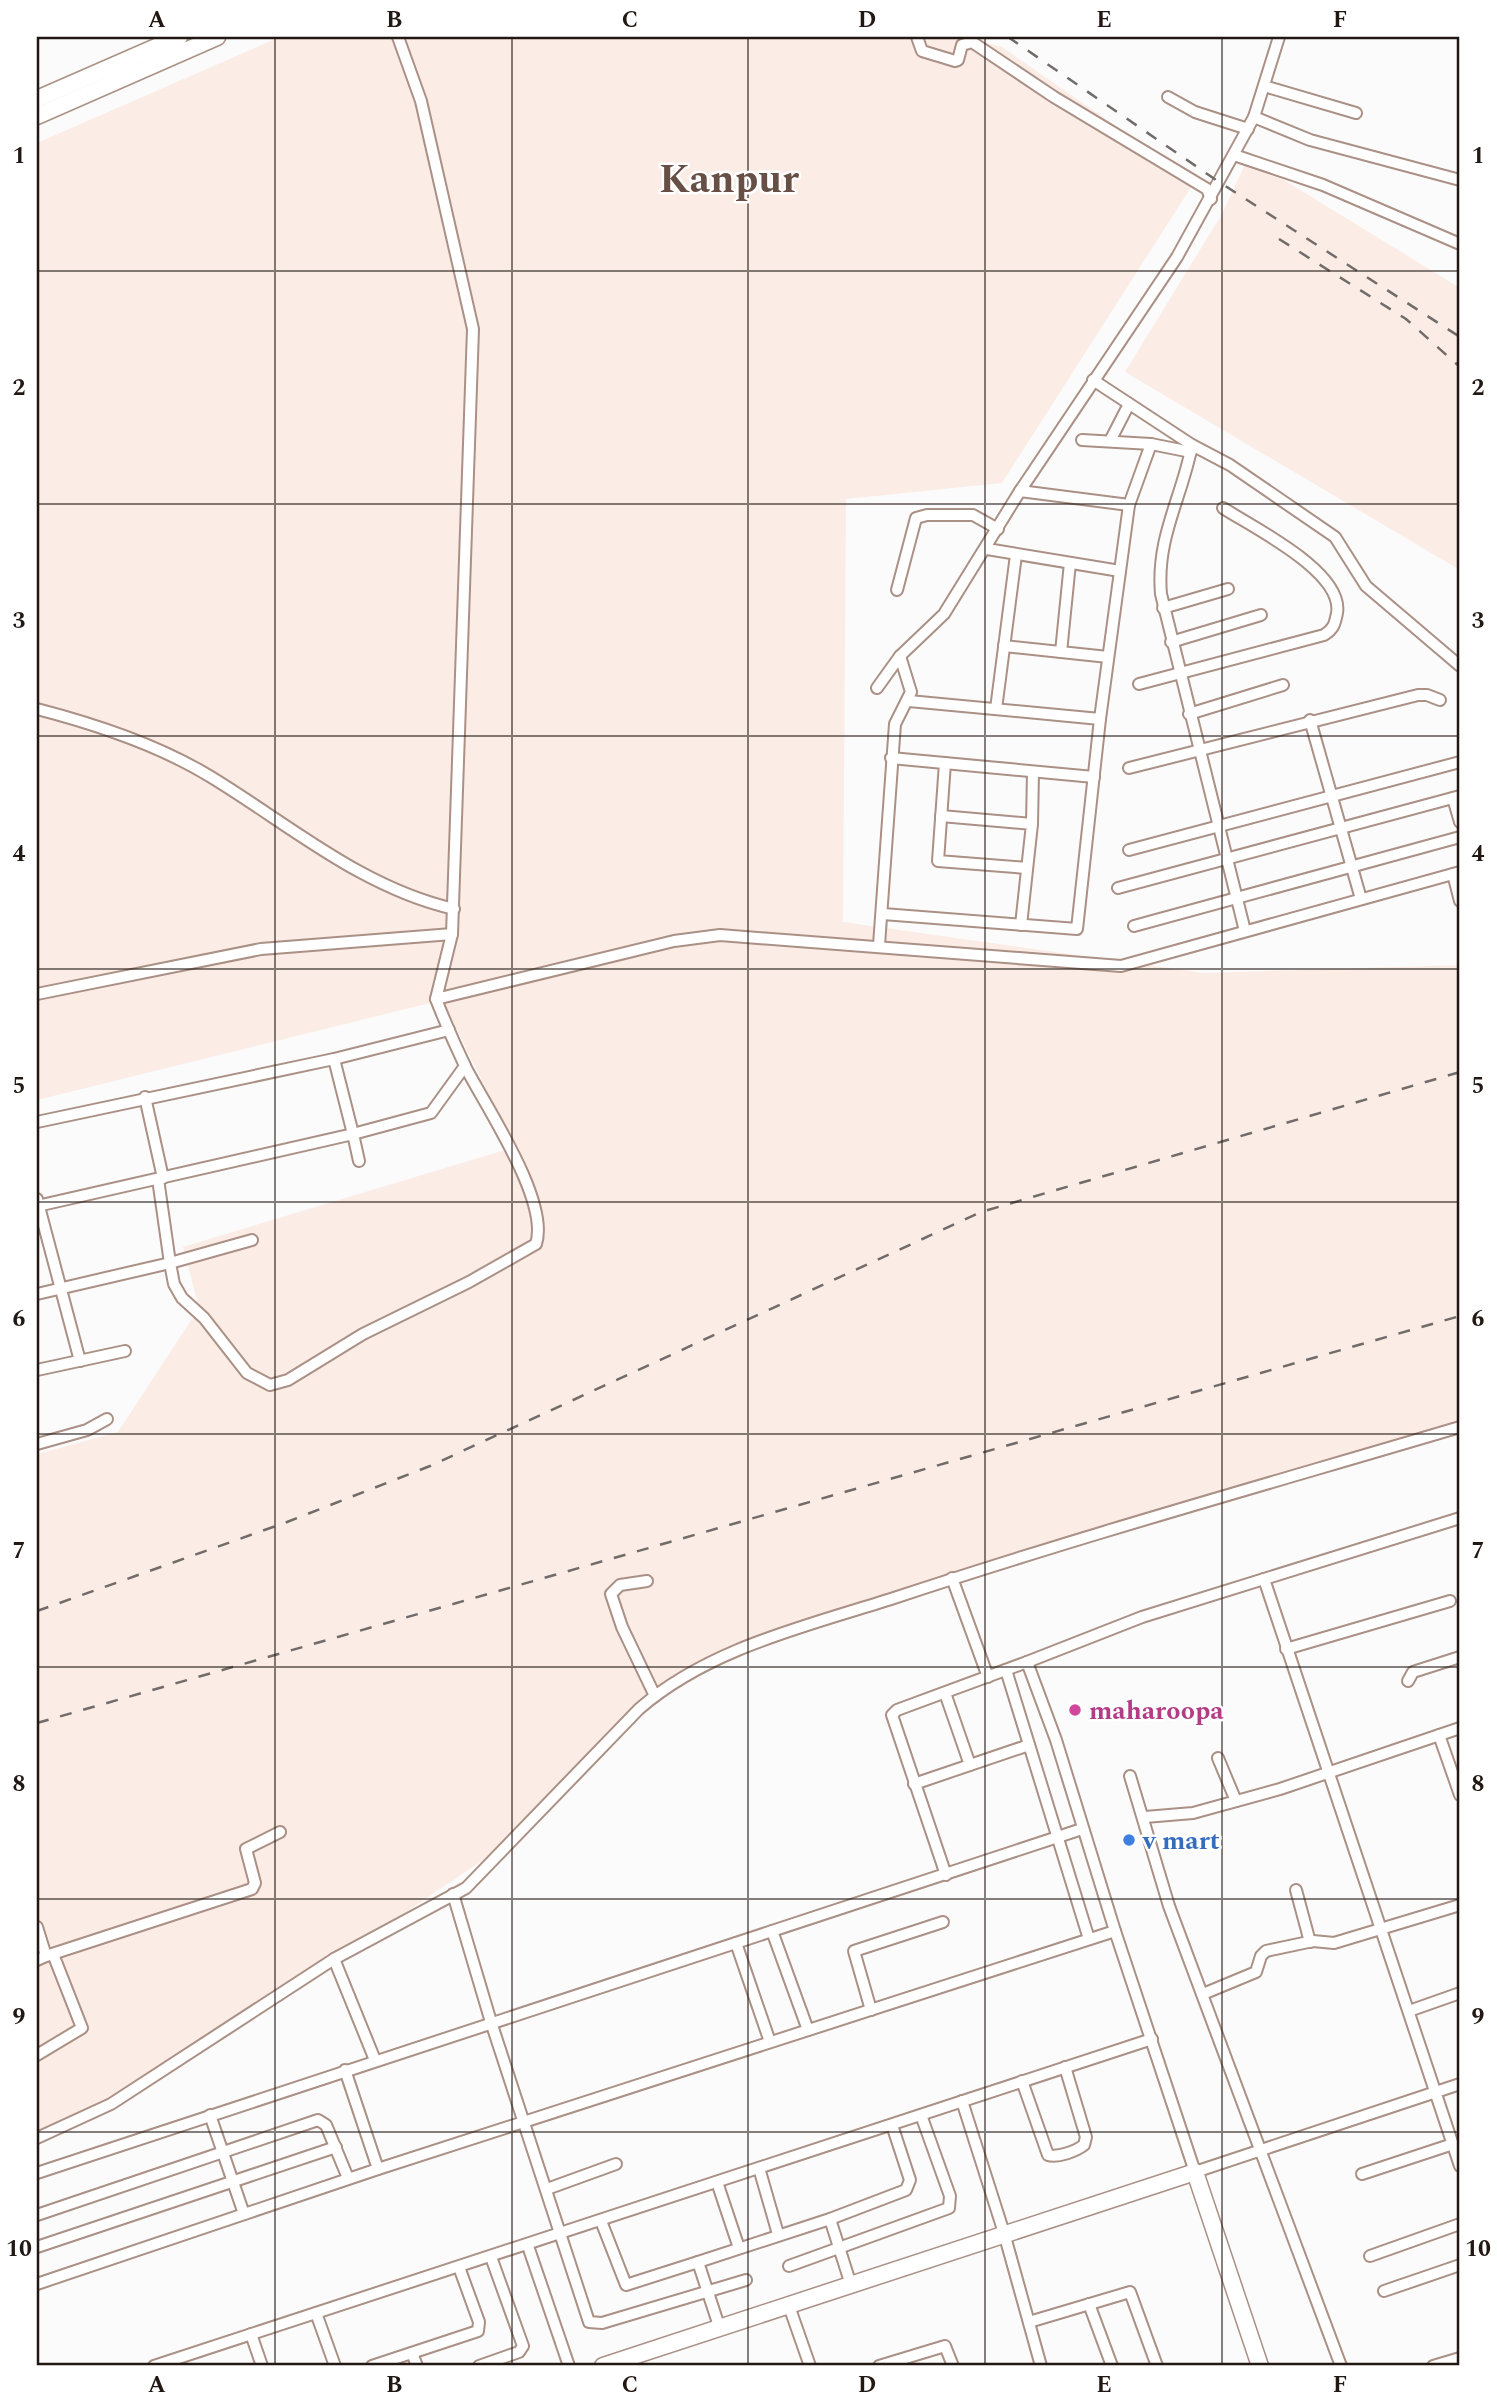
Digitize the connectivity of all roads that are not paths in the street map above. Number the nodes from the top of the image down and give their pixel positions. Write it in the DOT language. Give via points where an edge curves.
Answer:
graph roads {
  1 [pos="179,37"];
  2 [pos="216,37"];
  3 [pos="398,37"];
  4 [pos="917,37"];
  5 [pos="1279,37"];
  6 [pos="191,42"];
  7 [pos="1264,86"];
  8 [pos="1168,97"];
  9 [pos="37,99"];
  10 [pos="1356,113"];
  11 [pos="37,116"];
  12 [pos="1254,117"];
  13 [pos="1248,129"];
  14 [pos="1234,155"];
  15 [pos="1460,180"];
  16 [pos="1211,199"];
  17 [pos="1460,244"];
  18 [pos="1093,380"];
  19 [pos="1129,404"];
  20 [pos="1082,440"];
  21 [pos="1110,441"];
  22 [pos="1151,444"];
  23 [pos="1191,448"];
  24 [pos="1020,491"];
  25 [pos="1129,505"];
  26 [pos="1223,508"];
  27 [pos="998,529"];
  28 [pos="987,549"];
  29 [pos="1016,555"];
  30 [pos="1070,563"];
  31 [pos="1120,571"];
  32 [pos="1228,589"];
  33 [pos="897,590"];
  34 [pos="1163,608"];
  35 [pos="1261,615"];
  36 [pos="1171,642"];
  37 [pos="1004,646"];
  38 [pos="1061,652"];
  39 [pos="900,656"];
  40 [pos="1108,657"];
  41 [pos="1460,666"];
  42 [pos="1179,674"];
  43 [pos="1139,684"];
  44 [pos="1283,685"];
  45 [pos="877,688"];
  46 [pos="1440,700"];
  47 [pos="909,701"];
  48 [pos="37,709"];
  49 [pos="996,709"];
  50 [pos="1189,714"];
  51 [pos="1100,719"];
  52 [pos="1310,720"];
  53 [pos="1198,749"];
  54 [pos="891,758"];
  55 [pos="1460,762"];
  56 [pos="945,763"];
  57 [pos="1129,768"];
  58 [pos="1033,772"];
  59 [pos="1094,777"];
  60 [pos="1331,797"];
  61 [pos="1457,797"];
  62 [pos="941,816"];
  63 [pos="1460,822"];
  64 [pos="1031,824"];
  65 [pos="1217,825"];
  66 [pos="1340,828"];
  67 [pos="1460,837"];
  68 [pos="1129,850"];
  69 [pos="1226,859"];
  70 [pos="1351,866"];
  71 [pos="1027,868"];
  72 [pos="1457,873"];
  73 [pos="1118,888"];
  74 [pos="1236,896"];
  75 [pos="1361,899"];
  76 [pos="1460,901"];
  77 [pos="454,909"];
  78 [pos="883,914"];
  79 [pos="1021,925"];
  80 [pos="1134,926"];
  81 [pos="1245,931"];
  82 [pos="452,934"];
  83 [pos="879,945"];
  84 [pos="37,994"];
  85 [pos="436,999"];
  86 [pos="449,1030"];
  87 [pos="334,1059"];
  88 [pos="465,1066"];
  89 [pos="145,1097"];
  90 [pos="37,1122"];
  91 [pos="352,1134"];
  92 [pos="359,1161"];
  93 [pos="161,1178"];
  94 [pos="37,1204"];
  95 [pos="252,1240"];
  96 [pos="170,1263"];
  97 [pos="58,1288"];
  98 [pos="37,1294"];
  99 [pos="125,1351"];
  100 [pos="80,1361"];
  101 [pos="37,1370"];
  102 [pos="107,1419"];
  103 [pos="1460,1427"];
  104 [pos="37,1444"];
  105 [pos="1460,1518"];
  106 [pos="953,1578"];
  107 [pos="1265,1579"];
  108 [pos="647,1581"];
  109 [pos="1450,1601"];
  110 [pos="1286,1649"];
  111 [pos="1460,1657"];
  112 [pos="1027,1662"];
  113 [pos="1006,1670"];
  114 [pos="988,1676"];
  115 [pos="1408,1681"];
  116 [pos="945,1693"];
  117 [pos="655,1696"];
  118 [pos="1460,1728"];
  119 [pos="1438,1735"];
  120 [pos="1029,1745"];
  121 [pos="1217,1758"];
  122 [pos="970,1765"];
  123 [pos="1327,1773"];
  124 [pos="1130,1776"];
  125 [pos="914,1784"];
  126 [pos="1460,1795"];
  127 [pos="1236,1801"];
  128 [pos="1145,1817"];
  129 [pos="1082,1829"];
  130 [pos="280,1832"];
  131 [pos="1058,1837"];
  132 [pos="946,1875"];
  133 [pos="1296,1890"];
  134 [pos="453,1894"];
  135 [pos="1460,1905"];
  136 [pos="943,1922"];
  137 [pos="37,1927"];
  138 [pos="772,1931"];
  139 [pos="1115,1931"];
  140 [pos="1382,1931"];
  141 [pos="1089,1939"];
  142 [pos="1310,1941"];
  143 [pos="736,1942"];
  144 [pos="45,1957"];
  145 [pos="334,1959"];
  146 [pos="1460,1993"];
  147 [pos="1203,1994"];
  148 [pos="871,2010"];
  149 [pos="1409,2011"];
  150 [pos="491,2022"];
  151 [pos="808,2030"];
  152 [pos="1152,2039"];
  153 [pos="770,2042"];
  154 [pos="37,2055"];
  155 [pos="375,2060"];
  156 [pos="1065,2067"];
  157 [pos="345,2070"];
  158 [pos="1022,2081"];
  159 [pos="1460,2084"];
  160 [pos="1436,2092"];
  161 [pos="962,2101"];
  162 [pos="211,2115"];
  163 [pos="921,2115"];
  164 [pos="524,2122"];
  165 [pos="892,2125"];
  166 [pos="37,2138"];
  167 [pos="1453,2144"];
  168 [pos="336,2147"];
  169 [pos="222,2150"];
  170 [pos="1259,2150"];
  171 [pos="616,2164"];
  172 [pos="1460,2166"];
  173 [pos="759,2168"];
  174 [pos="378,2169"];
  175 [pos="1195,2172"];
  176 [pos="37,2173"];
  177 [pos="1362,2174"];
  178 [pos="348,2178"];
  179 [pos="232,2182"];
  180 [pos="717,2182"];
  181 [pos="547,2189"];
  182 [pos="244,2214"];
  183 [pos="37,2215"];
  184 [pos="830,2219"];
  185 [pos="601,2221"];
  186 [pos="1460,2224"];
  187 [pos="1004,2233"];
  188 [pos="563,2234"];
  189 [pos="778,2234"];
  190 [pos="528,2246"];
  191 [pos="37,2247"];
  192 [pos="739,2248"];
  193 [pos="840,2249"];
  194 [pos="1370,2256"];
  195 [pos="491,2257"];
  196 [pos="698,2262"];
  197 [pos="1460,2265"];
  198 [pos="789,2266"];
  199 [pos="459,2267"];
  200 [pos="746,2280"];
  201 [pos="37,2284"];
  202 [pos="851,2284"];
  203 [pos="708,2291"];
  204 [pos="1384,2291"];
  205 [pos="1090,2304"];
  206 [pos="789,2306"];
  207 [pos="316,2313"];
  208 [pos="1029,2322"];
  209 [pos="719,2326"];
  210 [pos="251,2334"];
  211 [pos="412,2353"];
  212 [pos="1460,2358"];
  213 [pos="187,2361"];
  214 [pos="154,2366"];
  215 [pos="262,2366"];
  216 [pos="335,2366"];
  217 [pos="372,2366"];
  218 [pos="417,2366"];
  219 [pos="479,2366"];
  220 [pos="569,2366"];
  221 [pos="603,2366"];
  222 [pos="810,2366"];
  223 [pos="879,2366"];
  224 [pos="953,2366"];
  225 [pos="1041,2366"];
  226 [pos="1112,2366"];
  227 [pos="1157,2366"];
  228 [pos="1259,2366"];
  229 [pos="1341,2366"];
  230 [pos="1433,2366"];
  1 -- 9 [label="street"];
  2 -- 6 [label="street"];
  3 -- 77 [label="street" via="421,101 473,329"];
  4 -- 16 [label="street" via="922,51 955,61 962,45 972,42 1207,189"];
  5 -- 7 [label="street"];
  6 -- 11 [label="street"];
  7 -- 10 [label="street"];
  7 -- 12 [label="street"];
  8 -- 13 [label="street"];
  12 -- 13 [label="street"];
  12 -- 15 [label="street" via="1310,140"];
  13 -- 14 [label="street"];
  14 -- 16 [label="street"];
  14 -- 17 [label="street" via="1322,185"];
  16 -- 18 [label="street"];
  18 -- 19 [label="street"];
  18 -- 24 [label="street"];
  19 -- 21 [label="street"];
  19 -- 23 [label="street"];
  20 -- 21 [label="street"];
  21 -- 22 [label="street"];
  22 -- 23 [label="street"];
  22 -- 25 [label="street"];
  23 -- 34 [label="street" via="1160,568"];
  23 -- 41 [label="street" via="1230,465 1335,537 1366,586"];
  24 -- 25 [label="street"];
  24 -- 27 [label="street"];
  25 -- 31 [label="street"];
  26 -- 42 [label="street" via="1325,577 1338,604 1334,626 1324,635"];
  27 -- 28 [label="street"];
  27 -- 33 [label="street" via="973,515 916,518"];
  28 -- 29 [label="street"];
  28 -- 39 [label="street" via="944,614"];
  29 -- 30 [label="street"];
  29 -- 37 [label="street"];
  30 -- 31 [label="street"];
  30 -- 38 [label="street"];
  31 -- 40 [label="street"];
  32 -- 34 [label="street"];
  34 -- 36 [label="street"];
  35 -- 36 [label="street"];
  36 -- 42 [label="street"];
  37 -- 38 [label="street"];
  37 -- 49 [label="street"];
  38 -- 40 [label="street"];
  39 -- 45 [label="street"];
  39 -- 47 [label="street" via="911,688"];
  40 -- 51 [label="street"];
  42 -- 43 [label="street"];
  42 -- 50 [label="street"];
  44 -- 50 [label="street"];
  46 -- 52 [label="street" via="1418,695"];
  47 -- 49 [label="street"];
  47 -- 54 [label="street" via="897,715"];
  48 -- 77 [label="street" via="182,762 209,775 347,867 397,891"];
  49 -- 51 [label="street"];
  50 -- 53 [label="street"];
  51 -- 59 [label="street"];
  52 -- 53 [label="street"];
  52 -- 60 [label="street"];
  53 -- 57 [label="street"];
  53 -- 65 [label="street"];
  54 -- 56 [label="street"];
  54 -- 78 [label="street"];
  55 -- 60 [label="street"];
  56 -- 58 [label="street"];
  56 -- 62 [label="street"];
  58 -- 59 [label="street"];
  58 -- 64 [label="street"];
  59 -- 79 [label="street" via="1077,929"];
  60 -- 65 [label="street"];
  60 -- 66 [label="street"];
  61 -- 63 [label="street"];
  61 -- 66 [label="street"];
  62 -- 64 [label="street"];
  62 -- 71 [label="street" via="938,861"];
  64 -- 71 [label="street"];
  65 -- 68 [label="street"];
  65 -- 69 [label="street"];
  66 -- 69 [label="street"];
  66 -- 70 [label="street"];
  67 -- 70 [label="street"];
  69 -- 73 [label="street"];
  69 -- 74 [label="street"];
  70 -- 74 [label="street"];
  70 -- 75 [label="street"];
  71 -- 79 [label="street"];
  72 -- 75 [label="street"];
  72 -- 76 [label="street"];
  74 -- 80 [label="street"];
  74 -- 81 [label="street"];
  75 -- 81 [label="street"];
  77 -- 82 [label="street"];
  78 -- 79 [label="street"];
  78 -- 83 [label="street"];
  81 -- 83 [label="street" via="1113,967"];
  82 -- 84 [label="street" via="261,949"];
  82 -- 85 [label="street"];
  83 -- 85 [label="street" via="702,936"];
  85 -- 86 [label="street"];
  86 -- 87 [label="street"];
  86 -- 88 [label="street"];
  87 -- 89 [label="street"];
  87 -- 91 [label="street"];
  88 -- 91 [label="street" via="431,1113"];
  88 -- 96 [label="street" via="530,1193 538,1230 530,1250 363,1334 288,1380 270,1385 247,1373 204,1318 182,1298"];
  89 -- 90 [label="street"];
  89 -- 93 [label="street"];
  91 -- 92 [label="street"];
  91 -- 93 [label="street"];
  93 -- 94 [label="street"];
  93 -- 96 [label="street"];
  94 -- 97 [label="street"];
  95 -- 96 [label="street"];
  96 -- 97 [label="street"];
  97 -- 98 [label="street"];
  97 -- 100 [label="street"];
  99 -- 100 [label="street"];
  100 -- 101 [label="street"];
  102 -- 104 [label="street" via="87,1430"];
  103 -- 106 [label="street"];
  105 -- 107 [label="street"];
  106 -- 114 [label="street"];
  106 -- 117 [label="street" via="743,1648"];
  107 -- 110 [label="street"];
  107 -- 112 [label="street" via="1142,1617"];
  108 -- 117 [label="street" via="620,1585 611,1594"];
  109 -- 110 [label="street"];
  110 -- 123 [label="street"];
  111 -- 115 [label="street" via="1413,1672"];
  112 -- 113 [label="street"];
  112 -- 129 [label="street"];
  113 -- 114 [label="street"];
  113 -- 120 [label="street"];
  114 -- 116 [label="street"];
  116 -- 122 [label="street"];
  116 -- 125 [label="street" via="892,1715"];
  117 -- 134 [label="street" via="579,1768 477,1879"];
  118 -- 119 [label="street"];
  119 -- 123 [label="street"];
  119 -- 126 [label="street"];
  120 -- 122 [label="street"];
  120 -- 131 [label="street"];
  121 -- 127 [label="street"];
  122 -- 125 [label="street"];
  123 -- 127 [label="street"];
  123 -- 140 [label="street"];
  124 -- 128 [label="street"];
  125 -- 132 [label="street"];
  127 -- 128 [label="street" via="1193,1813"];
  128 -- 147 [label="street" via="1169,1906"];
  129 -- 131 [label="street"];
  129 -- 139 [label="street"];
  130 -- 144 [label="street" via="246,1849 255,1883 252,1889"];
  131 -- 132 [label="street"];
  131 -- 141 [label="street"];
  132 -- 138 [label="street"];
  133 -- 142 [label="street"];
  134 -- 145 [label="street"];
  134 -- 150 [label="street"];
  135 -- 140 [label="street"];
  136 -- 148 [label="street" via="854,1951"];
  137 -- 144 [label="street"];
  138 -- 143 [label="street"];
  138 -- 151 [label="street"];
  139 -- 141 [label="street"];
  139 -- 152 [label="street"];
  140 -- 142 [label="street" via="1334,1943"];
  140 -- 149 [label="street"];
  141 -- 148 [label="street"];
  142 -- 147 [label="street" via="1266,1951 1256,1972"];
  143 -- 150 [label="street"];
  143 -- 153 [label="street"];
  144 -- 154 [label="street" via="82,2028"];
  145 -- 155 [label="street"];
  145 -- 166 [label="street" via="111,2104"];
  146 -- 149 [label="street"];
  147 -- 170 [label="street"];
  148 -- 151 [label="street"];
  149 -- 160 [label="street"];
  150 -- 155 [label="street"];
  150 -- 164 [label="street"];
  151 -- 153 [label="street"];
  152 -- 156 [label="street"];
  152 -- 175 [label="street"];
  153 -- 164 [label="street"];
  155 -- 157 [label="street"];
  156 -- 158 [label="street"];
  156 -- 158 [label="street" via="1086,2137 1078,2149 1048,2155"];
  157 -- 162 [label="street"];
  157 -- 174 [label="street"];
  158 -- 161 [label="street"];
  159 -- 160 [label="street"];
  160 -- 167 [label="street"];
  160 -- 170 [label="street"];
  161 -- 163 [label="street"];
  161 -- 187 [label="street"];
  162 -- 169 [label="street"];
  162 -- 176 [label="street"];
  163 -- 165 [label="street"];
  163 -- 193 [label="street" via="950,2196 949,2208"];
  164 -- 174 [label="street"];
  164 -- 181 [label="street"];
  165 -- 173 [label="street"];
  165 -- 184 [label="street" via="910,2180 906,2190"];
  167 -- 172 [label="street"];
  167 -- 177 [label="street"];
  168 -- 169 [label="street" via="325,2122 318,2120"];
  168 -- 178 [label="street"];
  168 -- 179 [label="street"];
  169 -- 179 [label="street"];
  169 -- 183 [label="street"];
  170 -- 175 [label="street"];
  170 -- 229 [label="street"];
  171 -- 181 [label="street"];
  173 -- 180 [label="street"];
  173 -- 189 [label="street"];
  174 -- 178 [label="street"];
  175 -- 187 [label="street"];
  175 -- 228 [label="street"];
  178 -- 182 [label="street"];
  179 -- 182 [label="street"];
  179 -- 191 [label="street"];
  180 -- 185 [label="street"];
  180 -- 192 [label="street"];
  181 -- 188 [label="street"];
  182 -- 201 [label="street"];
  184 -- 189 [label="street"];
  184 -- 193 [label="street"];
  185 -- 188 [label="street"];
  185 -- 196 [label="street" via="626,2285"];
  186 -- 194 [label="street"];
  187 -- 202 [label="street"];
  187 -- 208 [label="street"];
  188 -- 190 [label="street"];
  188 -- 203 [label="street" via="592,2324"];
  189 -- 192 [label="street"];
  190 -- 195 [label="street"];
  190 -- 220 [label="street"];
  192 -- 196 [label="street"];
  193 -- 198 [label="street"];
  193 -- 202 [label="street"];
  195 -- 199 [label="street"];
  195 -- 219 [label="street" via="523,2346 519,2352"];
  196 -- 203 [label="street"];
  197 -- 204 [label="street"];
  199 -- 207 [label="street"];
  199 -- 211 [label="street" via="480,2327 473,2334"];
  200 -- 203 [label="street"];
  202 -- 206 [label="street"];
  203 -- 209 [label="street"];
  205 -- 208 [label="street"];
  205 -- 226 [label="street"];
  205 -- 227 [label="street" via="1130,2292"];
  206 -- 209 [label="street"];
  206 -- 222 [label="street"];
  207 -- 210 [label="street"];
  207 -- 216 [label="street"];
  208 -- 225 [label="street"];
  209 -- 221 [label="street"];
  210 -- 213 [label="street"];
  210 -- 215 [label="street"];
  211 -- 217 [label="street"];
  211 -- 218 [label="street"];
  212 -- 230 [label="street"];
  213 -- 214 [label="street"];
  223 -- 224 [label="street" via="945,2346"];
}
